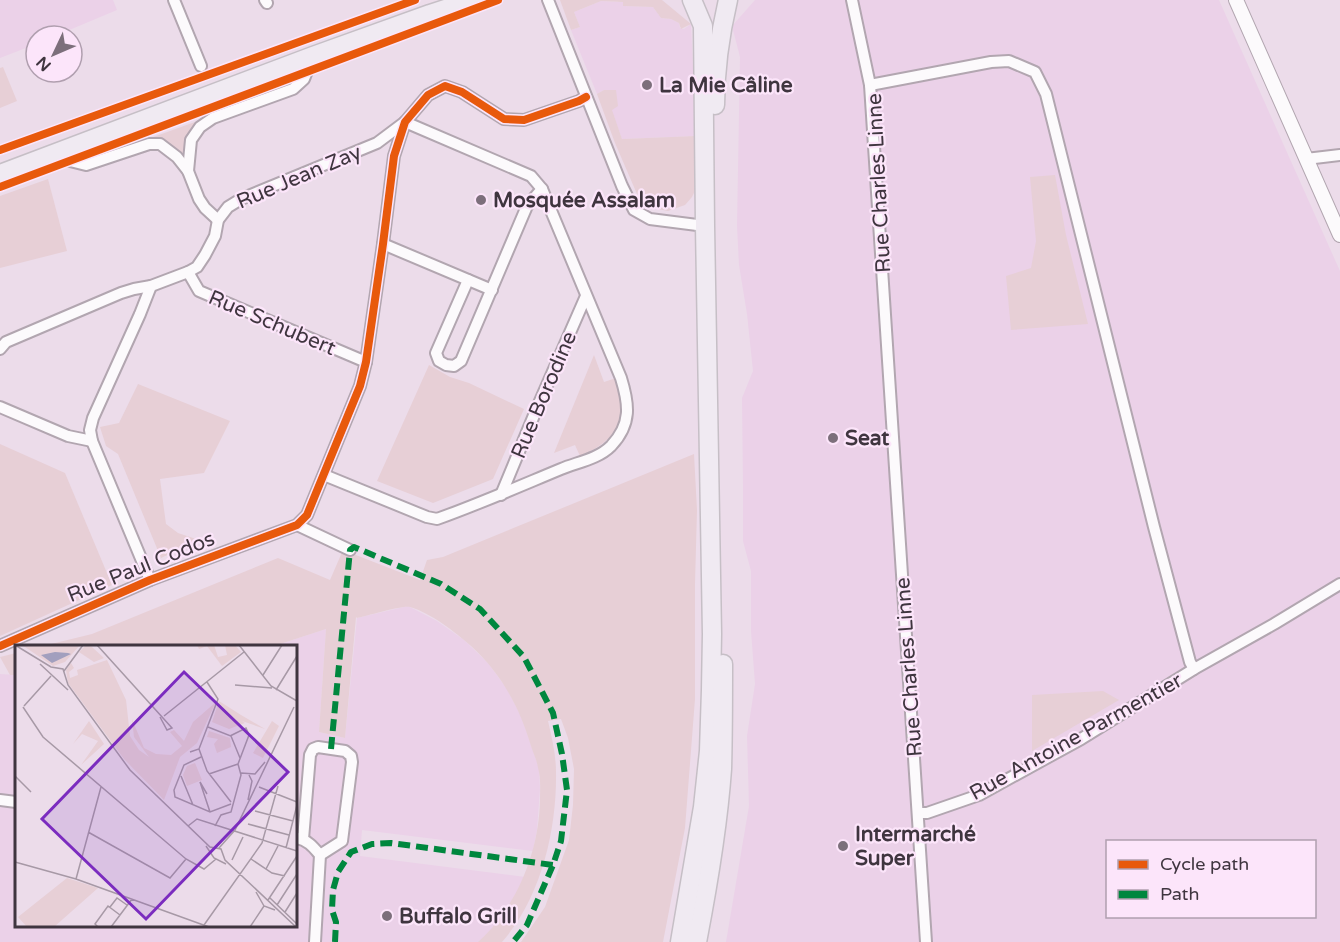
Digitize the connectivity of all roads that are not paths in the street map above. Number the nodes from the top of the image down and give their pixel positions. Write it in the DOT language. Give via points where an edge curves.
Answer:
graph roads {
  1 [pos="174,0"];
  2 [pos="439,0"];
  3 [pos="473,0"];
  4 [pos="548,0"];
  5 [pos="692,0"];
  6 [pos="728,0"];
  7 [pos="852,0"];
  8 [pos="1236,0"];
  9 [pos="313,56"];
  10 [pos="201,66"];
  11 [pos="870,85"];
  12 [pos="586,97"];
  13 [pos="405,122"];
  14 [pos="56,152"];
  15 [pos="1340,154"];
  16 [pos="1306,159"];
  17 [pos="0,162"];
  18 [pos="188,171"];
  19 [pos="0,174"];
  20 [pos="542,189"];
  21 [pos="218,220"];
  22 [pos="711,226"];
  23 [pos="1340,235"];
  24 [pos="383,244"];
  25 [pos="188,273"];
  26 [pos="468,280"];
  27 [pos="151,286"];
  28 [pos="492,290"];
  29 [pos="586,296"];
  30 [pos="0,349"];
  31 [pos="366,362"];
  32 [pos="0,407"];
  33 [pos="92,441"];
  34 [pos="324,475"];
  35 [pos="501,495"];
  36 [pos="297,525"];
  37 [pos="350,550"];
  38 [pos="150,580"];
  39 [pos="1340,584"];
  40 [pos="0,646"];
  41 [pos="1194,669"];
  42 [pos="0,800"];
  43 [pos="15,802"];
  44 [pos="918,813"];
  45 [pos="299,839"];
  46 [pos="320,855"];
  47 [pos="315,942"];
  48 [pos="680,942"];
  49 [pos="698,942"];
  50 [pos="926,942"];
  1 -- 10 [label="street"];
  2 -- 17 [label="main road"];
  3 -- 9 [label="main road"];
  4 -- 12 [label="street"];
  5 -- 22 [label="main road" via="703,26"];
  6 -- 22 [label="main road" via="715,90"];
  7 -- 11 [label="street"];
  8 -- 16 [label="street"];
  9 -- 14 [label="main road"];
  9 -- 18 [label="street" via="304,80 293,88 213,118 200,127 191,140"];
  11 -- 41 [label="street, Rue Charles Linne" via="991,62 1010,61 1035,72 1046,94 1154,527"];
  11 -- 44 [label="street, Rue Charles Linne"];
  12 -- 13 [label="street" via="524,120 504,119 462,92 445,86 428,95"];
  12 -- 22 [label="street" via="634,210 650,219"];
  13 -- 20 [label="street" via="531,176"];
  13 -- 21 [label="street, Rue Jean Zay" via="377,143 241,199"];
  13 -- 24 [label="street" via="394,156"];
  14 -- 18 [label="street" via="86,165 149,144 160,144"];
  14 -- 19 [label="main road"];
  15 -- 16 [label="street"];
  16 -- 23 [label="street"];
  18 -- 21 [label="street" via="199,199"];
  20 -- 28 [label="street" via="527,206"];
  20 -- 29 [label="street"];
  21 -- 25 [label="street, Rue Jean Zay" via="205,255"];
  22 -- 48 [label="main road" via="709,752"];
  22 -- 49 [label="main road" via="719,380 722,770"];
  24 -- 26 [label="street"];
  24 -- 31 [label="street"];
  25 -- 27 [label="street"];
  25 -- 31 [label="street, Rue Schubert" via="199,291"];
  26 -- 28 [label="street"];
  26 -- 28 [label="street" via="436,353 446,365 454,366 461,361"];
  27 -- 30 [label="street" via="100,302 6,342"];
  27 -- 33 [label="street" via="93,418"];
  29 -- 35 [label="street, Rue Borodine"];
  29 -- 35 [label="street" via="626,394 624,427 600,455"];
  31 -- 34 [label="street"];
  32 -- 33 [label="street" via="68,436"];
  33 -- 38 [label="street"];
  34 -- 35 [label="street" via="437,519"];
  34 -- 36 [label="street" via="307,515"];
  36 -- 37 [label="street"];
  36 -- 38 [label="street, Rue Paul Codos"];
  38 -- 40 [label="street, Rue Paul Codos"];
  39 -- 41 [label="street, Rue Antoine Parmentier"];
  41 -- 44 [label="street, Rue Antoine Parmentier" via="1081,739 979,795"];
  42 -- 43 [label="street"];
  44 -- 50 [label="street"];
  45 -- 46 [label="street"];
  45 -- 46 [label="street" via="310,754 318,747 345,751 352,762 342,841"];
  46 -- 47 [label="street"];
}
